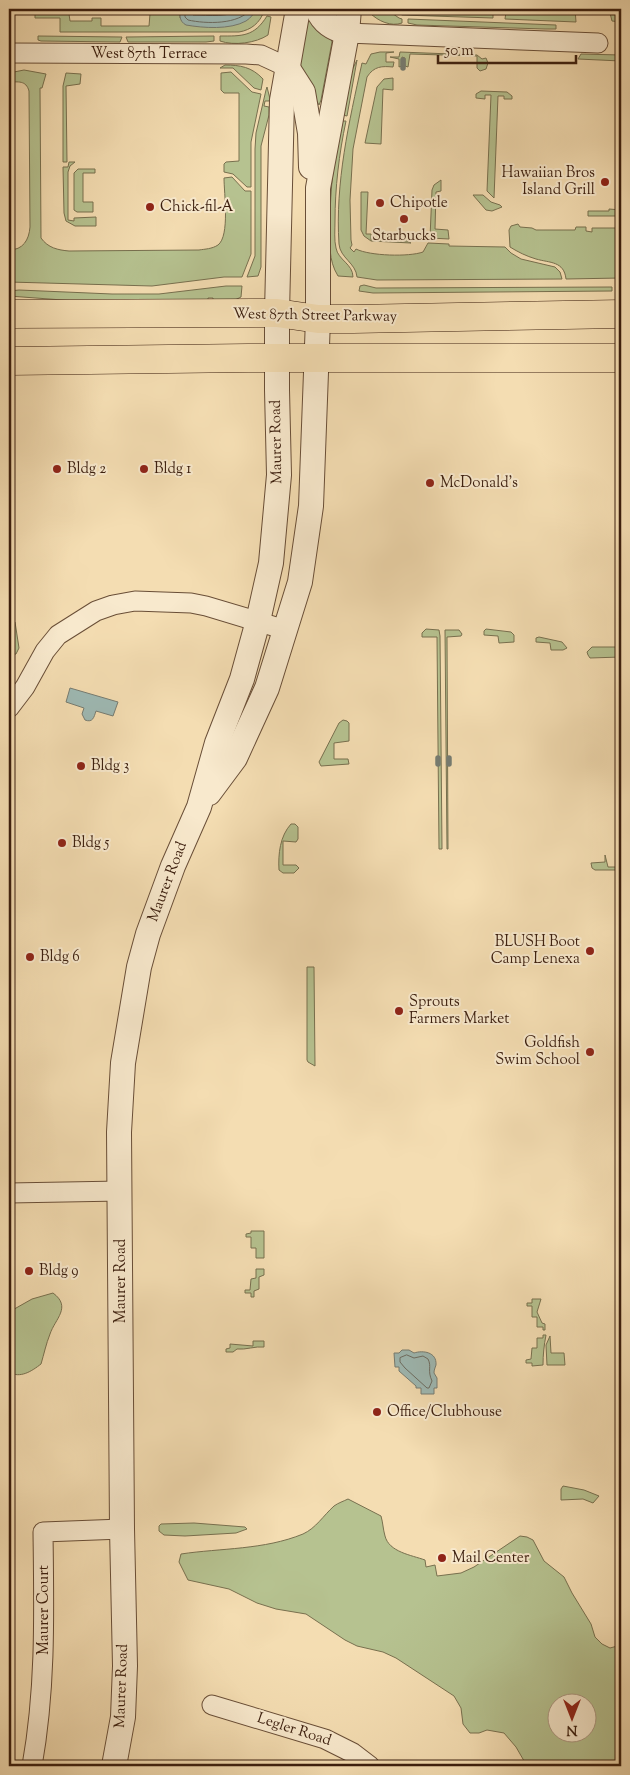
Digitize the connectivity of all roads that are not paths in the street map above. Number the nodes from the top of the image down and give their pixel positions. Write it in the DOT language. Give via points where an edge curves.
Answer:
graph roads {
  1 [pos="298,9"];
  2 [pos="317,9"];
  3 [pos="348,9"];
  4 [pos="347,33"];
  5 [pos="598,43"];
  6 [pos="9,53"];
  7 [pos="287,67"];
  8 [pos="318,188"];
  9 [pos="9,314"];
  10 [pos="277,314"];
  11 [pos="621,314"];
  12 [pos="318,319"];
  13 [pos="621,358"];
  14 [pos="277,359"];
  15 [pos="316,359"];
  16 [pos="9,362"];
  17 [pos="258,621"];
  18 [pos="286,630"];
  19 [pos="9,708"];
  20 [pos="199,807"];
  21 [pos="120,1190"];
  22 [pos="9,1193"];
  23 [pos="122,1529"];
  24 [pos="212,1705"];
  25 [pos="32,1766"];
  26 [pos="114,1766"];
  27 [pos="370,1766"];
  1 -- 7 [label="street, Maurer Road"];
  2 -- 4 [label="street" via="325,23"];
  3 -- 4 [label="street, Maurer Road"];
  4 -- 5 [label="street"];
  4 -- 8 [label="street, Maurer Road"];
  6 -- 7 [label="street, West 87th Terrace" via="246,54 261,55"];
  7 -- 8 [label="street, Maurer Road" via="303,92 310,133 311,170"];
  7 -- 10 [label="street, Maurer Road" via="282,100"];
  8 -- 12 [label="street, Maurer Road"];
  9 -- 10 [label="main road, West 87th Street Parkway"];
  10 -- 12 [label="main road, West 87th Street Parkway"];
  10 -- 14 [label="street, Maurer Road"];
  11 -- 12 [label="main road, West 87th Street Parkway"];
  12 -- 15 [label="street, Maurer Road"];
  13 -- 15 [label="main road"];
  14 -- 15 [label="main road"];
  14 -- 16 [label="main road"];
  14 -- 17 [label="street, Maurer Road" via="277,505 271,563"];
  15 -- 18 [label="street, Maurer Road" via="311,506 300,582"];
  17 -- 18 [label="street"];
  17 -- 19 [label="street" via="192,603 135,601 96,611 58,635 44,651 25,687"];
  17 -- 20 [label="street, Maurer Road"];
  18 -- 20 [label="street, Maurer Road" via="267,688 235,758"];
  20 -- 21 [label="street, Maurer Road" via="173,866 139,967 123,1063"];
  21 -- 22 [label="street"];
  21 -- 23 [label="street, Maurer Road"];
  23 -- 25 [label="street, Maurer Court" via="43,1532 44,1654"];
  23 -- 26 [label="street, Maurer Road" via="124,1698"];
  24 -- 27 [label="street, Legler Road" via="325,1739"];
}
